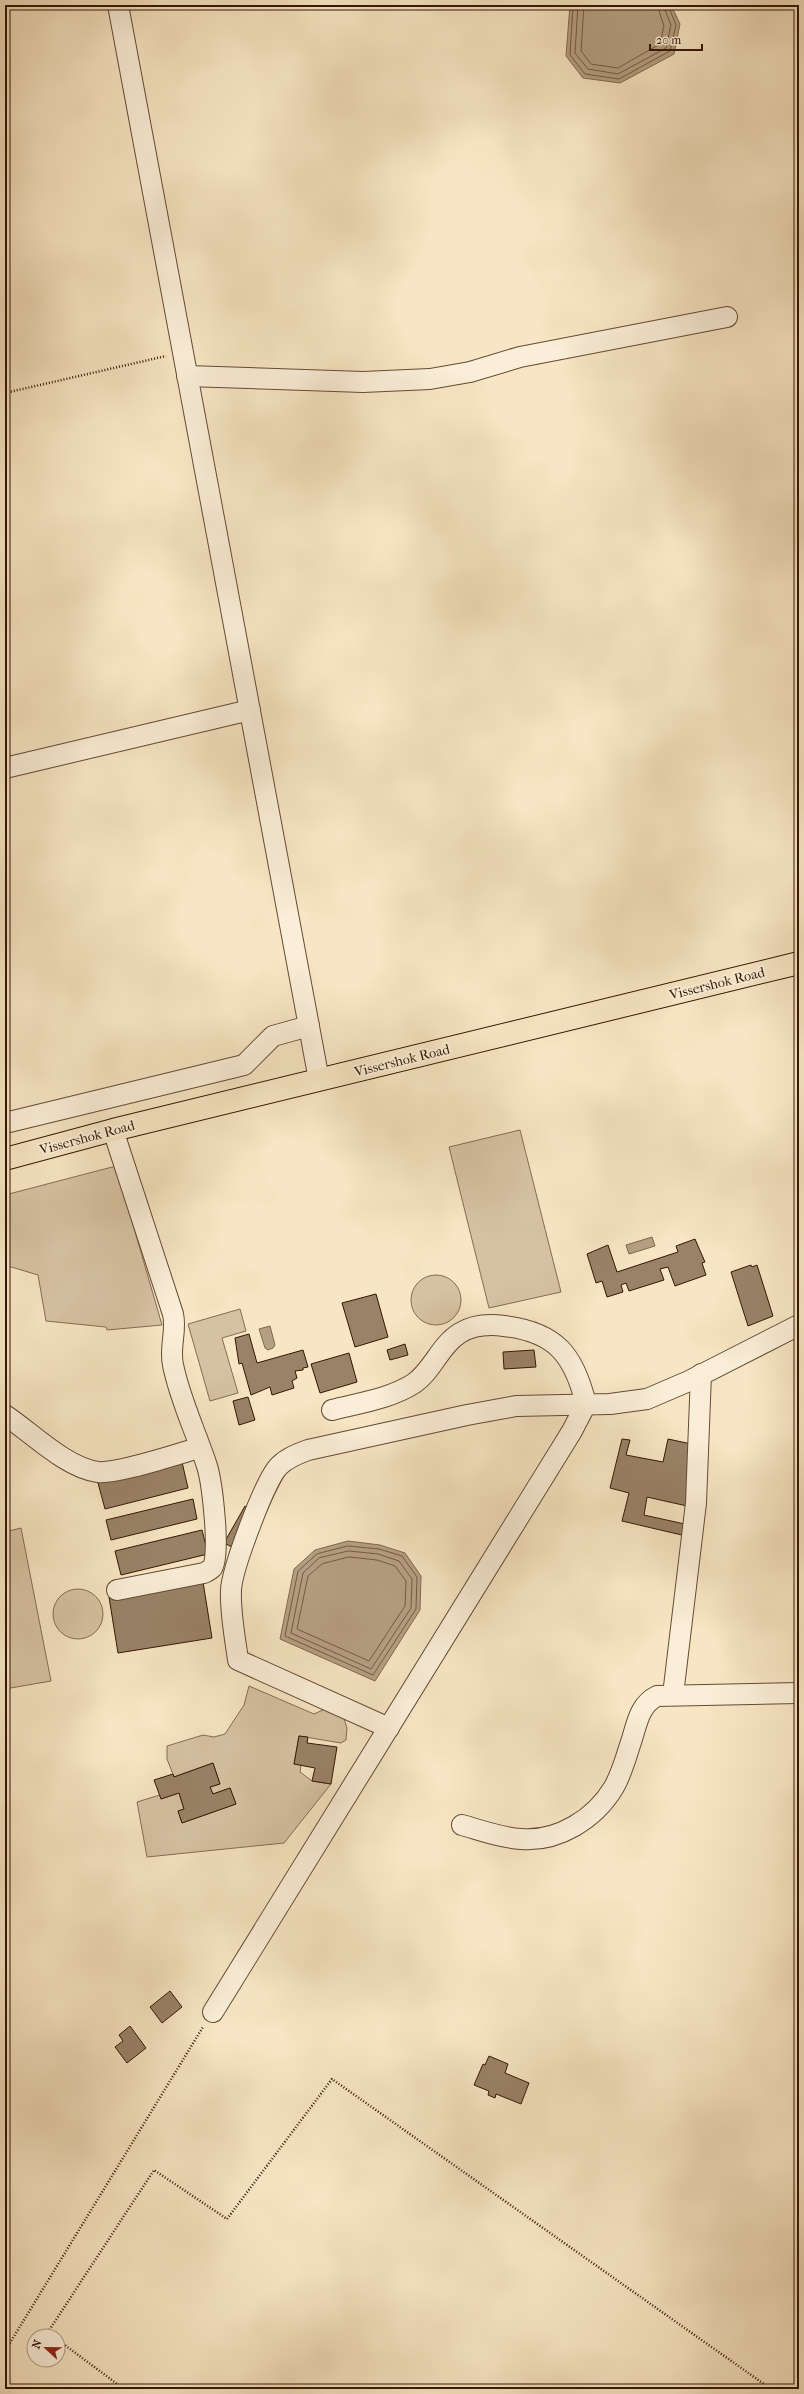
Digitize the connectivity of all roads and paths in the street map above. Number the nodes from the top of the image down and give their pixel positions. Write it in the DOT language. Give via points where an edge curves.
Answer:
graph roads {
  1 [pos="118,5"];
  2 [pos="727,317"];
  3 [pos="183,352"];
  4 [pos="187,376"];
  5 [pos="5,393"];
  6 [pos="250,710"];
  7 [pos="5,768"];
  8 [pos="799,963"];
  9 [pos="309,1026"];
  10 [pos="319,1080"];
  11 [pos="5,1123"];
  12 [pos="113,1130"];
  13 [pos="5,1159"];
  14 [pos="799,1325"];
  15 [pos="701,1374"];
  16 [pos="586,1404"];
  17 [pos="332,1410"];
  18 [pos="5,1415"];
  19 [pos="199,1448"];
  20 [pos="117,1590"];
  21 [pos="799,1693"];
  22 [pos="673,1696"];
  23 [pos="389,1728"];
  24 [pos="462,1825"];
  25 [pos="213,2012"];
  26 [pos="51,2328"];
  27 [pos="66,2346"];
  28 [pos="5,2351"];
  29 [pos="124,2389"];
  30 [pos="771,2389"];
  1 -- 3 [label="street"];
  2 -- 4 [label="street" via="528,356 470,372 430,379 370,382"];
  3 -- 4 [label="street"];
  3 -- 5 [label="path"];
  4 -- 6 [label="street"];
  6 -- 7 [label="street"];
  6 -- 9 [label="street"];
  8 -- 10 [label="main road, Vissershok Road"];
  9 -- 10 [label="street"];
  9 -- 11 [label="street" via="272,1036 244,1065"];
  10 -- 12 [label="main road, Vissershok Road"];
  12 -- 13 [label="main road, Vissershok Road"];
  12 -- 19 [label="street" via="173,1314 175,1324 171,1349 172,1365"];
  14 -- 15 [label="street"];
  15 -- 16 [label="street" via="647,1399"];
  15 -- 22 [label="street" via="696,1503"];
  16 -- 17 [label="street" via="575,1368 553,1343 527,1330 489,1325 458,1333 414,1383 398,1391"];
  16 -- 23 [label="street" via="572,1431"];
  16 -- 23 [label="street" via="516,1406 330,1444 295,1455 278,1467 273,1474 233,1572 231,1601 238,1660"];
  18 -- 19 [label="street" via="72,1462 97,1472"];
  19 -- 20 [label="street" via="207,1465 213,1489 216,1552 212,1568 204,1574"];
  21 -- 22 [label="street"];
  22 -- 24 [label="street" via="657,1696 639,1714 624,1765 613,1788 577,1825 541,1840 519,1839"];
  23 -- 25 [label="street"];
  25 -- 28 [label="path"];
  26 -- 30 [label="path" via="154,2170 227,2219 332,2079"];
  27 -- 29 [label="path"];
}
